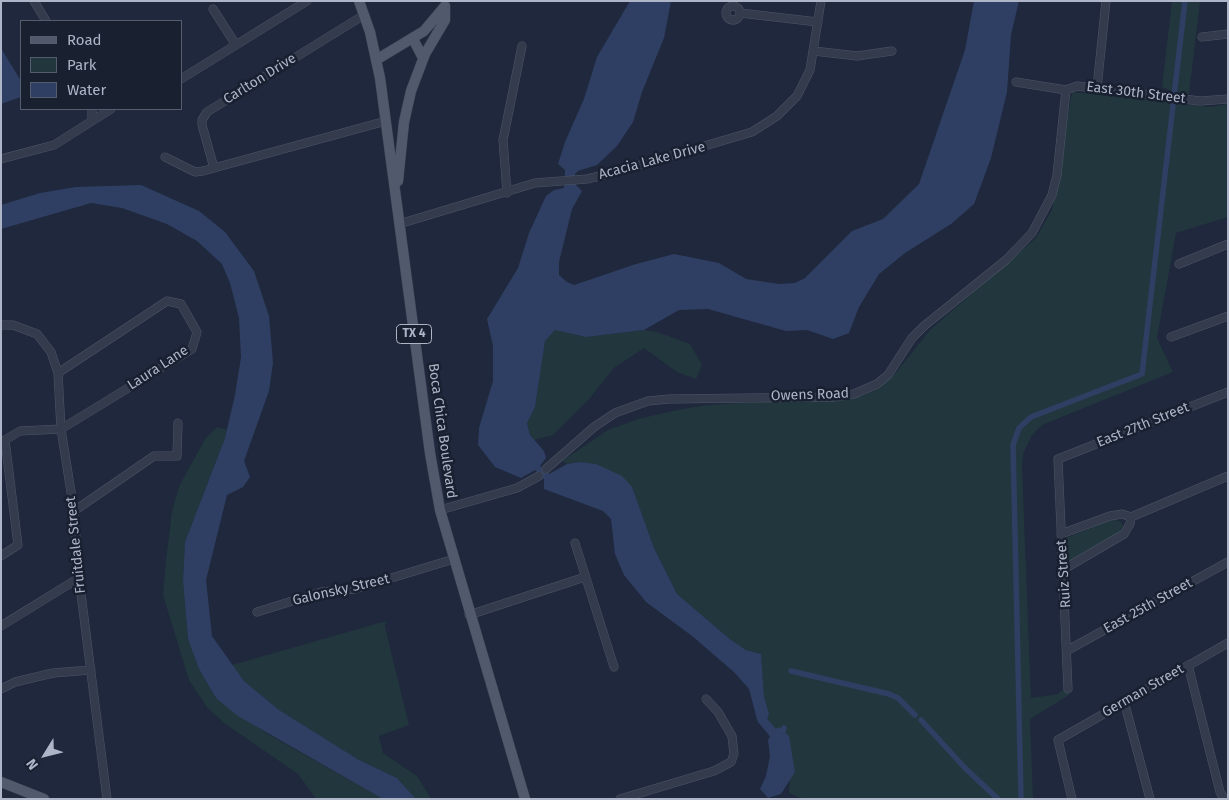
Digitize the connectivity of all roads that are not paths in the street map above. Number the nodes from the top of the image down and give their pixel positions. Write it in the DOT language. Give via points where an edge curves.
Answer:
graph roads {
  1 [pos="34,1"];
  2 [pos="359,1"];
  3 [pos="821,1"];
  4 [pos="1106,1"];
  5 [pos="303,2"];
  6 [pos="447,4"];
  7 [pos="737,7"];
  8 [pos="213,9"];
  9 [pos="364,15"];
  10 [pos="45,20"];
  11 [pos="818,22"];
  12 [pos="1228,34"];
  13 [pos="1202,37"];
  14 [pos="413,39"];
  15 [pos="236,45"];
  16 [pos="522,46"];
  17 [pos="814,51"];
  18 [pos="892,52"];
  19 [pos="423,58"];
  20 [pos="376,60"];
  21 [pos="182,78"];
  22 [pos="1016,82"];
  23 [pos="1097,88"];
  24 [pos="1066,90"];
  25 [pos="1228,99"];
  26 [pos="92,110"];
  27 [pos="109,110"];
  28 [pos="92,119"];
  29 [pos="386,121"];
  30 [pos="165,157"];
  31 [pos="1,160"];
  32 [pos="214,168"];
  33 [pos="507,193"];
  34 [pos="396,194"];
  35 [pos="399,224"];
  36 [pos="1228,244"];
  37 [pos="1178,264"];
  38 [pos="1228,316"];
  39 [pos="1,325"];
  40 [pos="1171,337"];
  41 [pos="58,373"];
  42 [pos="1228,392"];
  43 [pos="178,423"];
  44 [pos="61,429"];
  45 [pos="3,441"];
  46 [pos="1058,459"];
  47 [pos="546,469"];
  48 [pos="539,476"];
  49 [pos="1228,476"];
  50 [pos="440,510"];
  51 [pos="74,511"];
  52 [pos="1131,517"];
  53 [pos="1061,534"];
  54 [pos="575,543"];
  55 [pos="1,556"];
  56 [pos="454,560"];
  57 [pos="1228,562"];
  58 [pos="1064,569"];
  59 [pos="585,577"];
  60 [pos="80,578"];
  61 [pos="257,612"];
  62 [pos="470,615"];
  63 [pos="1,626"];
  64 [pos="1228,643"];
  65 [pos="1068,650"];
  66 [pos="1188,665"];
  67 [pos="614,668"];
  68 [pos="91,670"];
  69 [pos="1068,689"];
  70 [pos="1,690"];
  71 [pos="706,699"];
  72 [pos="1124,701"];
  73 [pos="1,782"];
  74 [pos="44,799"];
  75 [pos="106,799"];
  76 [pos="525,799"];
  77 [pos="620,799"];
  78 [pos="1072,799"];
  79 [pos="1150,799"];
  80 [pos="1224,799"];
  1 -- 10 [label="street"];
  2 -- 9 [label="main road, Boca Chica Boulevard / TX 4"];
  3 -- 11 [label="street, Acacia Lake Drive"];
  4 -- 23 [label="street"];
  5 -- 15 [label="street"];
  6 -- 14 [label="main road" via="436,19"];
  6 -- 19 [label="main road" via="445,20"];
  7 -- 11 [label="street"];
  8 -- 15 [label="street"];
  9 -- 20 [label="main road, Boca Chica Boulevard / TX 4"];
  9 -- 32 [label="street, Carlton Drive" via="207,112 202,125"];
  11 -- 17 [label="street, Acacia Lake Drive"];
  12 -- 13 [label="street"];
  14 -- 19 [label="main road"];
  14 -- 20 [label="main road"];
  15 -- 21 [label="street"];
  16 -- 33 [label="street" via="503,140"];
  17 -- 18 [label="street" via="857,56"];
  17 -- 33 [label="street, Acacia Lake Drive" via="810,70 797,96 777,116 752,132 588,179 535,183"];
  19 -- 34 [label="main road" via="404,122"];
  20 -- 29 [label="main road, Boca Chica Boulevard / TX 4"];
  22 -- 24 [label="street, East 30th Street"];
  23 -- 24 [label="street, East 30th Street" via="1077,86"];
  23 -- 25 [label="street, East 30th Street" via="1188,100"];
  24 -- 47 [label="street, Owens Road" via="1057,175 1052,195 1032,233 1006,260 924,326 912,338 888,375 877,384 854,394 834,397 648,402 614,413"];
  26 -- 28 [label="street"];
  27 -- 28 [label="street"];
  28 -- 31 [label="street" via="54,144"];
  29 -- 32 [label="street"];
  29 -- 34 [label="main road, Boca Chica Boulevard / TX 4"];
  30 -- 32 [label="street" via="195,172"];
  33 -- 35 [label="street, Acacia Lake Drive"];
  34 -- 35 [label="main road, Boca Chica Boulevard / TX 4"];
  35 -- 50 [label="main road, Boca Chica Boulevard / TX 4"];
  36 -- 37 [label="street"];
  38 -- 40 [label="street"];
  39 -- 41 [label="street, Fruitdale Street" via="14,325 37,334 51,352"];
  41 -- 44 [label="street, Fruitdale Street"];
  41 -- 44 [label="street, Laura Lane" via="167,301 182,304 197,332 192,349"];
  42 -- 46 [label="street, East 27th Street"];
  43 -- 51 [label="street" via="176,456 154,456"];
  44 -- 45 [label="street" via="20,431"];
  44 -- 51 [label="street, Fruitdale Street"];
  45 -- 55 [label="street" via="18,545"];
  46 -- 53 [label="street, Ruiz Street"];
  48 -- 50 [label="street" via="517,488"];
  49 -- 52 [label="street"];
  50 -- 56 [label="main road, Boca Chica Boulevard / TX 4"];
  51 -- 60 [label="street, Fruitdale Street"];
  52 -- 53 [label="street" via="1122,514 1110,516"];
  52 -- 58 [label="street" via="1124,534"];
  53 -- 58 [label="street, Ruiz Street"];
  54 -- 59 [label="street"];
  56 -- 61 [label="street, Galonsky Street" via="355,589 321,592"];
  56 -- 62 [label="main road, Boca Chica Boulevard / TX 4"];
  57 -- 65 [label="street, East 25th Street"];
  58 -- 65 [label="street, Ruiz Street"];
  59 -- 62 [label="street"];
  59 -- 67 [label="street"];
  60 -- 63 [label="street"];
  60 -- 68 [label="street, Fruitdale Street"];
  62 -- 76 [label="main road, Boca Chica Boulevard / TX 4"];
  64 -- 66 [label="street, German Street"];
  65 -- 69 [label="street, Ruiz Street"];
  66 -- 72 [label="street, German Street"];
  66 -- 80 [label="street"];
  68 -- 70 [label="street" via="53,673 15,682"];
  68 -- 75 [label="street, Fruitdale Street"];
  71 -- 77 [label="street" via="732,736 734,754 731,762 714,771"];
  72 -- 78 [label="street, German Street" via="1058,740"];
  72 -- 79 [label="street"];
  73 -- 74 [label="main road"];
}
